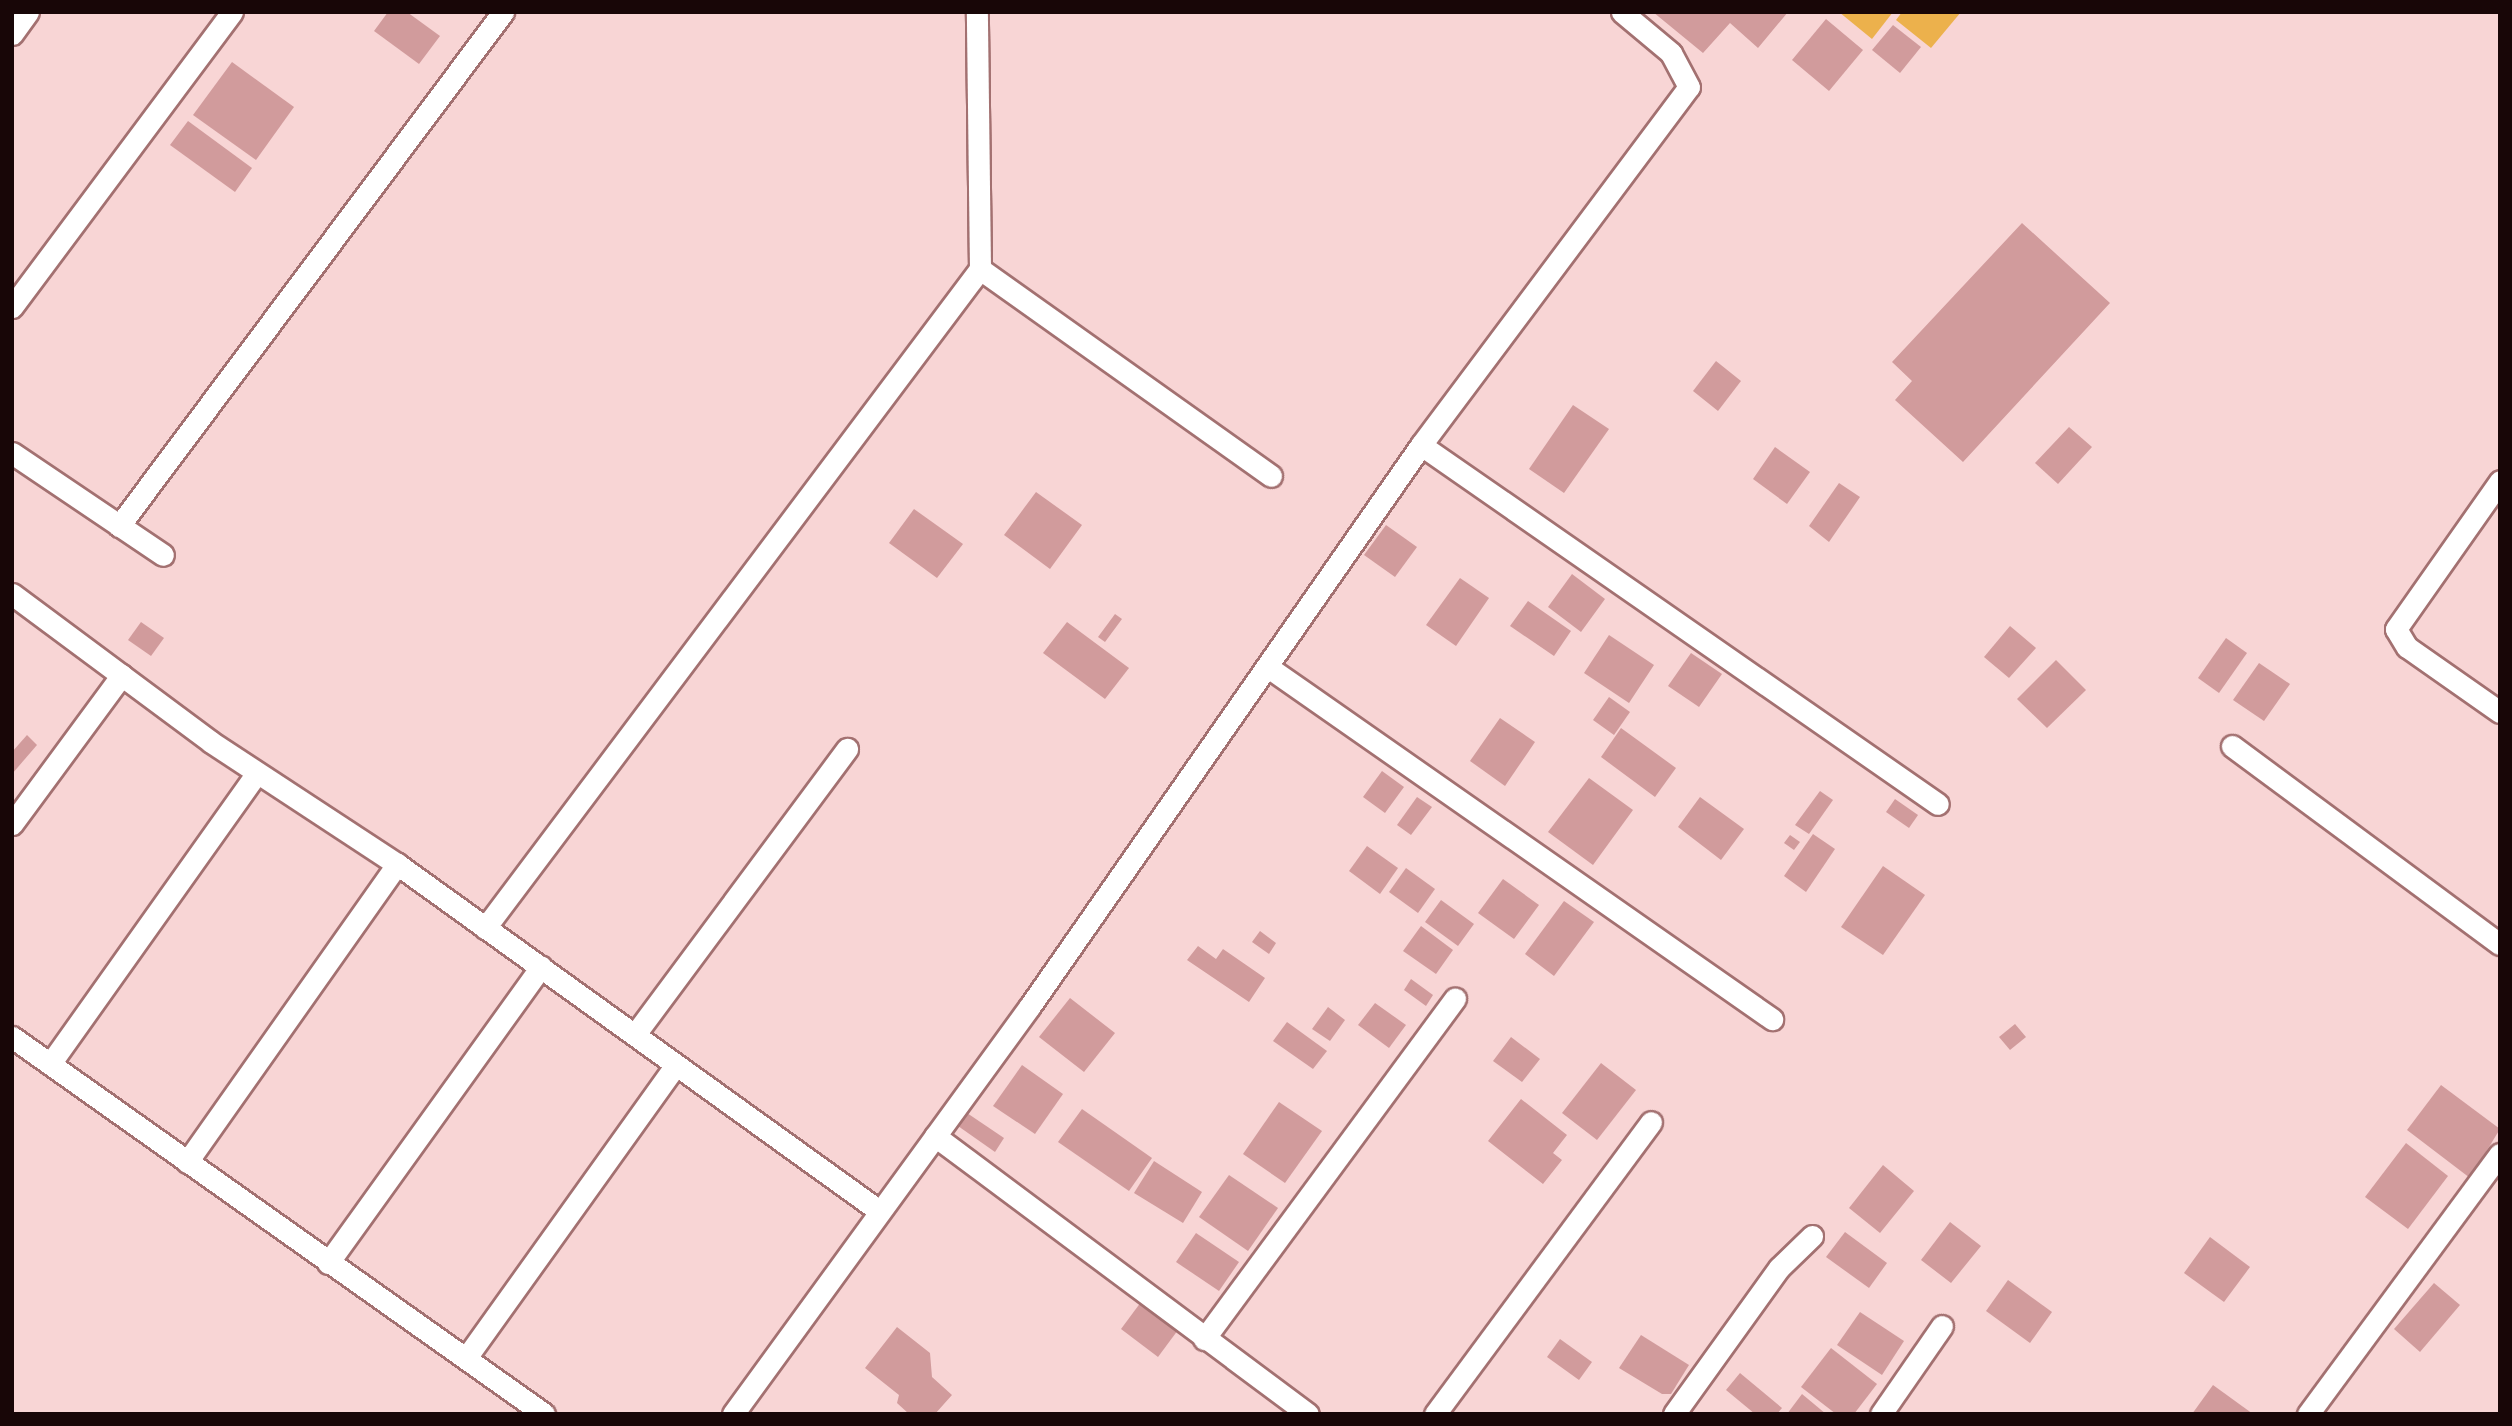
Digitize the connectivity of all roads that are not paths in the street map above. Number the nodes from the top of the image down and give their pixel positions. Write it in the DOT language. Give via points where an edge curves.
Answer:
graph roads {
  1 [pos="28,12"];
  2 [pos="232,12"];
  3 [pos="503,12"];
  4 [pos="976,12"];
  5 [pos="1622,12"];
  6 [pos="12,33"];
  7 [pos="980,269"];
  8 [pos="12,307"];
  9 [pos="1421,445"];
  10 [pos="12,453"];
  11 [pos="1271,475"];
  12 [pos="2500,481"];
  13 [pos="119,526"];
  14 [pos="163,555"];
  15 [pos="12,594"];
  16 [pos="1268,667"];
  17 [pos="122,675"];
  18 [pos="2500,712"];
  19 [pos="2232,746"];
  20 [pos="847,748"];
  21 [pos="257,773"];
  22 [pos="1938,804"];
  23 [pos="12,824"];
  24 [pos="397,864"];
  25 [pos="485,928"];
  26 [pos="2500,944"];
  27 [pos="541,967"];
  28 [pos="1455,998"];
  29 [pos="1772,1019"];
  30 [pos="636,1033"];
  31 [pos="12,1038"];
  32 [pos="50,1064"];
  33 [pos="674,1067"];
  34 [pos="1651,1122"];
  35 [pos="935,1136"];
  36 [pos="2500,1154"];
  37 [pos="187,1162"];
  38 [pos="878,1210"];
  39 [pos="1812,1236"];
  40 [pos="328,1263"];
  41 [pos="1942,1326"];
  42 [pos="1204,1339"];
  43 [pos="466,1358"];
  44 [pos="2316,1411"];
  45 [pos="544,1414"];
  46 [pos="733,1414"];
  47 [pos="1308,1414"];
  48 [pos="1435,1414"];
  49 [pos="1674,1414"];
  50 [pos="1881,1414"];
  1 -- 6 [label="street"];
  2 -- 8 [label="street"];
  3 -- 13 [label="street"];
  4 -- 7 [label="street"];
  5 -- 9 [label="street" via="1671,52 1689,87"];
  7 -- 11 [label="street"];
  7 -- 25 [label="street"];
  9 -- 16 [label="street"];
  9 -- 22 [label="street"];
  10 -- 13 [label="street"];
  12 -- 18 [label="street" via="2408,607 2396,634"];
  13 -- 14 [label="street"];
  15 -- 17 [label="street"];
  16 -- 29 [label="street"];
  16 -- 35 [label="street"];
  17 -- 21 [label="street"];
  17 -- 23 [label="street"];
  19 -- 26 [label="street"];
  20 -- 30 [label="street"];
  21 -- 24 [label="street"];
  21 -- 32 [label="street"];
  24 -- 25 [label="street"];
  24 -- 37 [label="street"];
  25 -- 27 [label="street"];
  27 -- 30 [label="street"];
  27 -- 40 [label="street"];
  28 -- 42 [label="street"];
  30 -- 33 [label="street"];
  31 -- 32 [label="street"];
  32 -- 37 [label="street"];
  33 -- 38 [label="street"];
  33 -- 43 [label="street"];
  34 -- 48 [label="street"];
  35 -- 38 [label="street"];
  35 -- 42 [label="street"];
  36 -- 44 [label="street"];
  37 -- 40 [label="street"];
  38 -- 46 [label="street"];
  39 -- 49 [label="street" via="1779,1268"];
  40 -- 43 [label="street"];
  41 -- 50 [label="street"];
  42 -- 47 [label="street"];
  43 -- 45 [label="street"];
}
